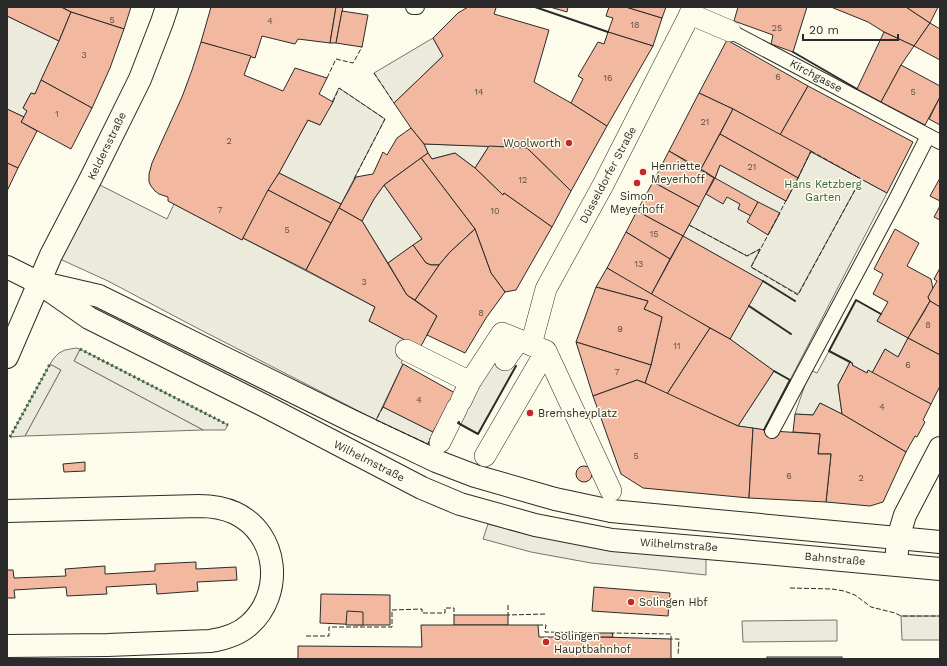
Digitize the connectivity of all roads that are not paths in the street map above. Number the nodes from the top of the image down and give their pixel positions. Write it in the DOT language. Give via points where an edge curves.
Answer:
graph roads {
  1 [pos="166,7"];
  2 [pos="413,7"];
  3 [pos="416,7"];
  4 [pos="691,10"];
  5 [pos="730,31"];
  6 [pos="934,139"];
  7 [pos="7,267"];
  8 [pos="39,283"];
  9 [pos="532,346"];
  10 [pos="406,350"];
  11 [pos="7,357"];
  12 [pos="505,360"];
  13 [pos="470,382"];
  14 [pos="772,431"];
  15 [pos="440,442"];
  16 [pos="940,448"];
  17 [pos="485,456"];
  18 [pos="611,491"];
  19 [pos="7,511"];
  20 [pos="898,538"];
  21 [pos="940,542"];
  22 [pos="731,550"];
  23 [pos="896,564"];
  24 [pos="940,569"];
  25 [pos="7,646"];
  1 -- 8 [label="street, Keldersstraße" via="140,79"];
  2 -- 3 [label="lane"];
  4 -- 5 [label="street, Kirchgasse"];
  4 -- 9 [label="street, Düsseldorfer Straße" via="603,185 546,290"];
  5 -- 6 [label="lane, Kirchgasse"];
  6 -- 14 [label="lane" via="891,208"];
  7 -- 8 [label="street, Wilhelmstraße"];
  8 -- 11 [label="street, Keldersstraße"];
  8 -- 20 [label="street, Wilhelmstraße" via="99,296 350,420 436,461 475,476 555,499 611,511"];
  8 -- 22 [label="street, Wilhelmstraße" via="89,318 422,488 460,504 535,525 612,540"];
  9 -- 12 [label="street, Düsseldorfer Straße"];
  9 -- 13 [label="street" via="502,333"];
  9 -- 17 [label="street, Düsseldorfer Straße"];
  9 -- 18 [label="street"];
  10 -- 13 [label="street"];
  13 -- 15 [label="street"];
  16 -- 20 [label="street" via="904,515"];
  19 -- 25 [label="street" via="199,506 223,509 236,513 246,520 266,544 271,557 272,584 266,603 259,614 239,633 222,640"];
  20 -- 21 [label="street"];
  20 -- 23 [label="street"];
  22 -- 23 [label="street, Bahnstraße"];
  23 -- 24 [label="street, Bahnstraße"];
}
